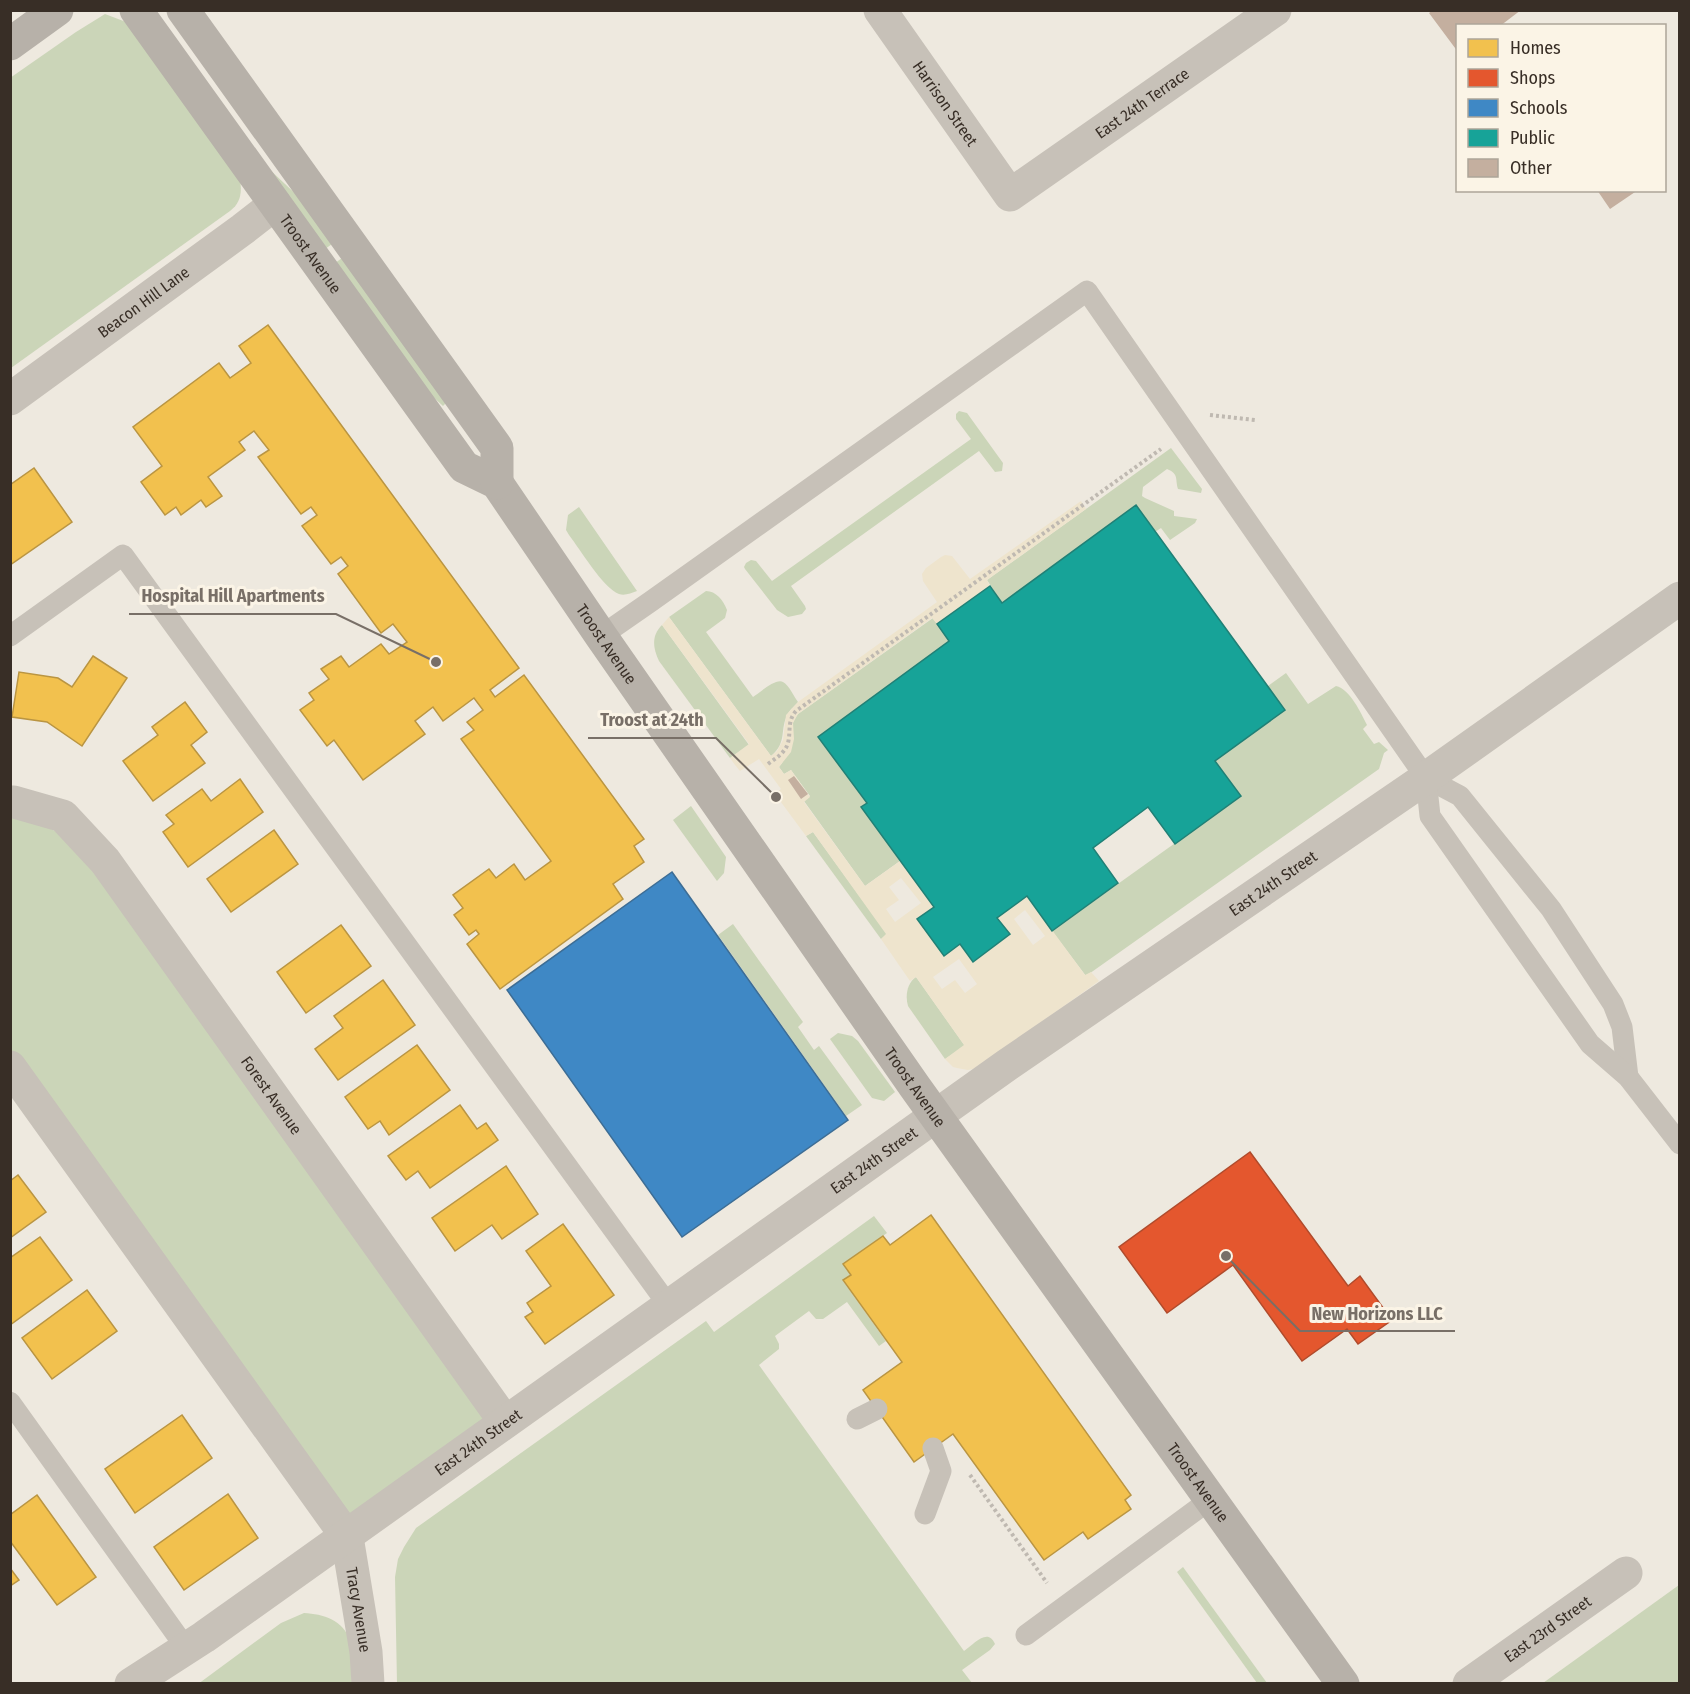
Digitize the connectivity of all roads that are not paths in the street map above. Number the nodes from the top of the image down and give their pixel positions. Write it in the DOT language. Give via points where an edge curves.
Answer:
graph roads {
  1 [pos="57,10"];
  2 [pos="136,10"];
  3 [pos="183,10"];
  4 [pos="880,10"];
  5 [pos="1275,10"];
  6 [pos="10,44"];
  7 [pos="1010,195"];
  8 [pos="275,204"];
  9 [pos="10,399"];
  10 [pos="497,483"];
  11 [pos="1680,598"];
  12 [pos="10,636"];
  13 [pos="601,636"];
  14 [pos="1426,778"];
  15 [pos="10,802"];
  16 [pos="10,1067"];
  17 [pos="1628,1077"];
  18 [pos="935,1115"];
  19 [pos="1680,1144"];
  20 [pos="669,1305"];
  21 [pos="10,1402"];
  22 [pos="876,1409"];
  23 [pos="857,1419"];
  24 [pos="505,1422"];
  25 [pos="933,1448"];
  26 [pos="1211,1499"];
  27 [pos="925,1514"];
  28 [pos="347,1537"];
  29 [pos="1626,1573"];
  30 [pos="1026,1635"];
  31 [pos="186,1648"];
  32 [pos="130,1683"];
  33 [pos="368,1683"];
  34 [pos="1343,1683"];
  35 [pos="1468,1683"];
  1 -- 6 [label="main road"];
  2 -- 8 [label="main road, Troost Avenue"];
  3 -- 10 [label="main road" via="497,448"];
  4 -- 7 [label="street, Harrison Street"];
  5 -- 7 [label="street, East 24th Terrace"];
  8 -- 9 [label="street, Beacon Hill Lane"];
  8 -- 10 [label="main road, Troost Avenue" via="464,467"];
  10 -- 13 [label="main road, Troost Avenue"];
  11 -- 14 [label="street, East 24th Street"];
  12 -- 20 [label="lane" via="123,555"];
  13 -- 14 [label="lane" via="1087,291"];
  13 -- 18 [label="main road, Troost Avenue"];
  14 -- 17 [label="lane" via="1430,816 1590,1044"];
  14 -- 17 [label="lane" via="1460,796 1551,909 1613,1004 1622,1027"];
  14 -- 18 [label="street, East 24th Street"];
  15 -- 24 [label="street, Forest Avenue" via="63,816 105,861"];
  16 -- 28 [label="street"];
  17 -- 19 [label="lane"];
  18 -- 20 [label="street, East 24th Street"];
  18 -- 26 [label="main road, Troost Avenue"];
  20 -- 24 [label="street, East 24th Street"];
  21 -- 31 [label="lane"];
  22 -- 23 [label="lane"];
  24 -- 28 [label="street, East 24th Street"];
  25 -- 27 [label="lane" via="941,1471"];
  26 -- 30 [label="lane"];
  26 -- 34 [label="main road, Troost Avenue"];
  28 -- 31 [label="street, East 24th Street"];
  28 -- 33 [label="street, Tracy Avenue"];
  29 -- 35 [label="street, East 23rd Street"];
  31 -- 32 [label="street, East 24th Street"];
}
